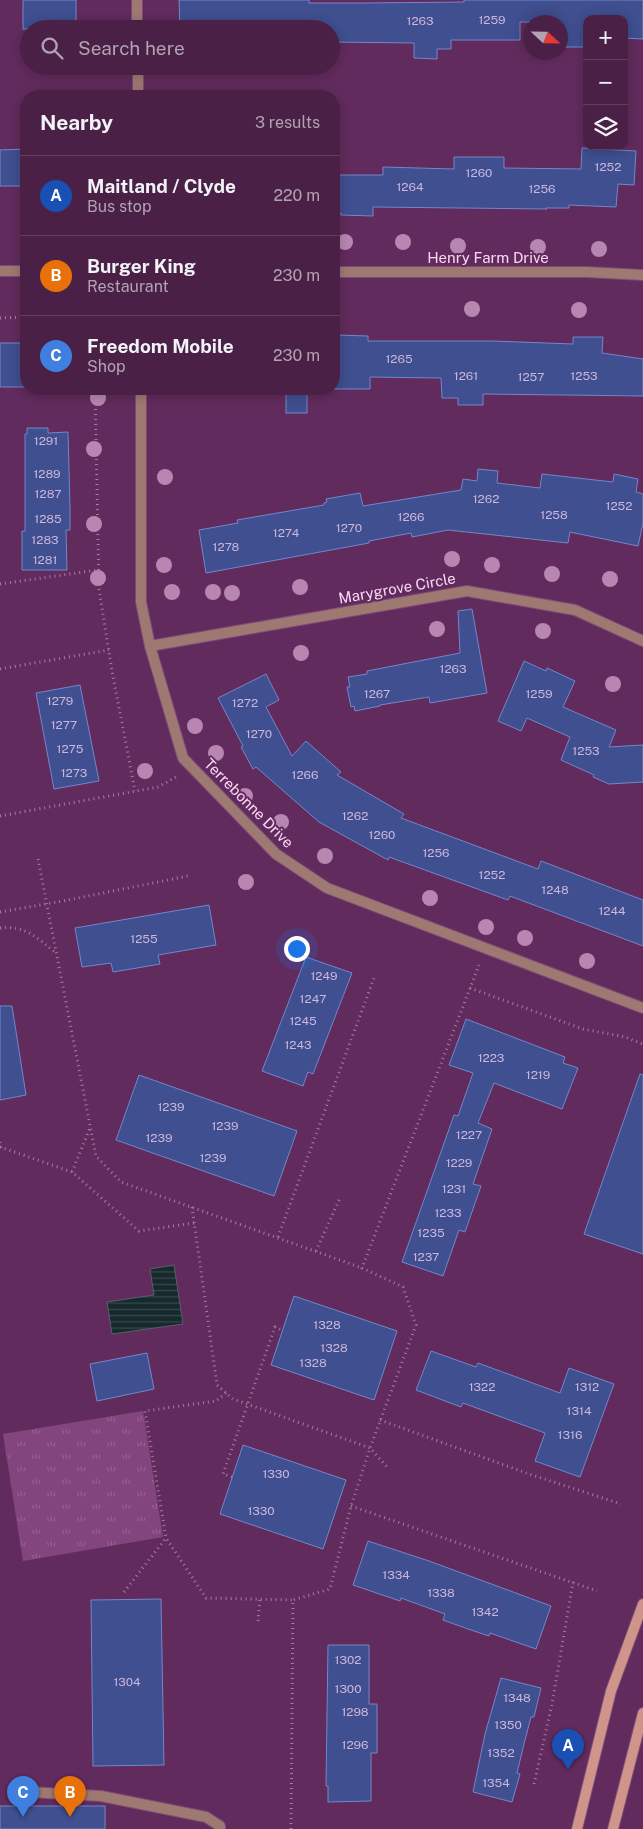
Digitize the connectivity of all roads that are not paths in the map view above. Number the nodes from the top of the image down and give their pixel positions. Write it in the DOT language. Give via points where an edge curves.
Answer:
graph roads {
  1 [pos="137,0"];
  2 [pos="137,20"];
  3 [pos="138,75"];
  4 [pos="138,90"];
  5 [pos="0,271"];
  6 [pos="20,271"];
  7 [pos="340,272"];
  8 [pos="643,276"];
  9 [pos="142,395"];
  10 [pos="643,641"];
  11 [pos="150,646"];
  12 [pos="643,1008"];
  13 [pos="643,1604"];
  14 [pos="640,1621"];
  15 [pos="643,1713"];
  16 [pos="29,1792"];
  17 [pos="220,1829"];
  18 [pos="577,1829"];
  19 [pos="613,1829"];
  1 -- 2 [label="street"];
  3 -- 4 [label="street"];
  5 -- 6 [label="street"];
  7 -- 8 [label="street, Henry Farm Drive" via="586,272"];
  9 -- 11 [label="street, Terrebonne Drive" via="141,602"];
  10 -- 11 [label="street, Marygrove Circle" via="575,610 467,591"];
  11 -- 12 [label="street, Terrebonne Drive" via="183,758 276,854 327,888"];
  13 -- 14 [label="main road"];
  14 -- 18 [label="main road" via="611,1691"];
  15 -- 19 [label="main road"];
  16 -- 17 [label="street" via="101,1796 206,1817"];
}
